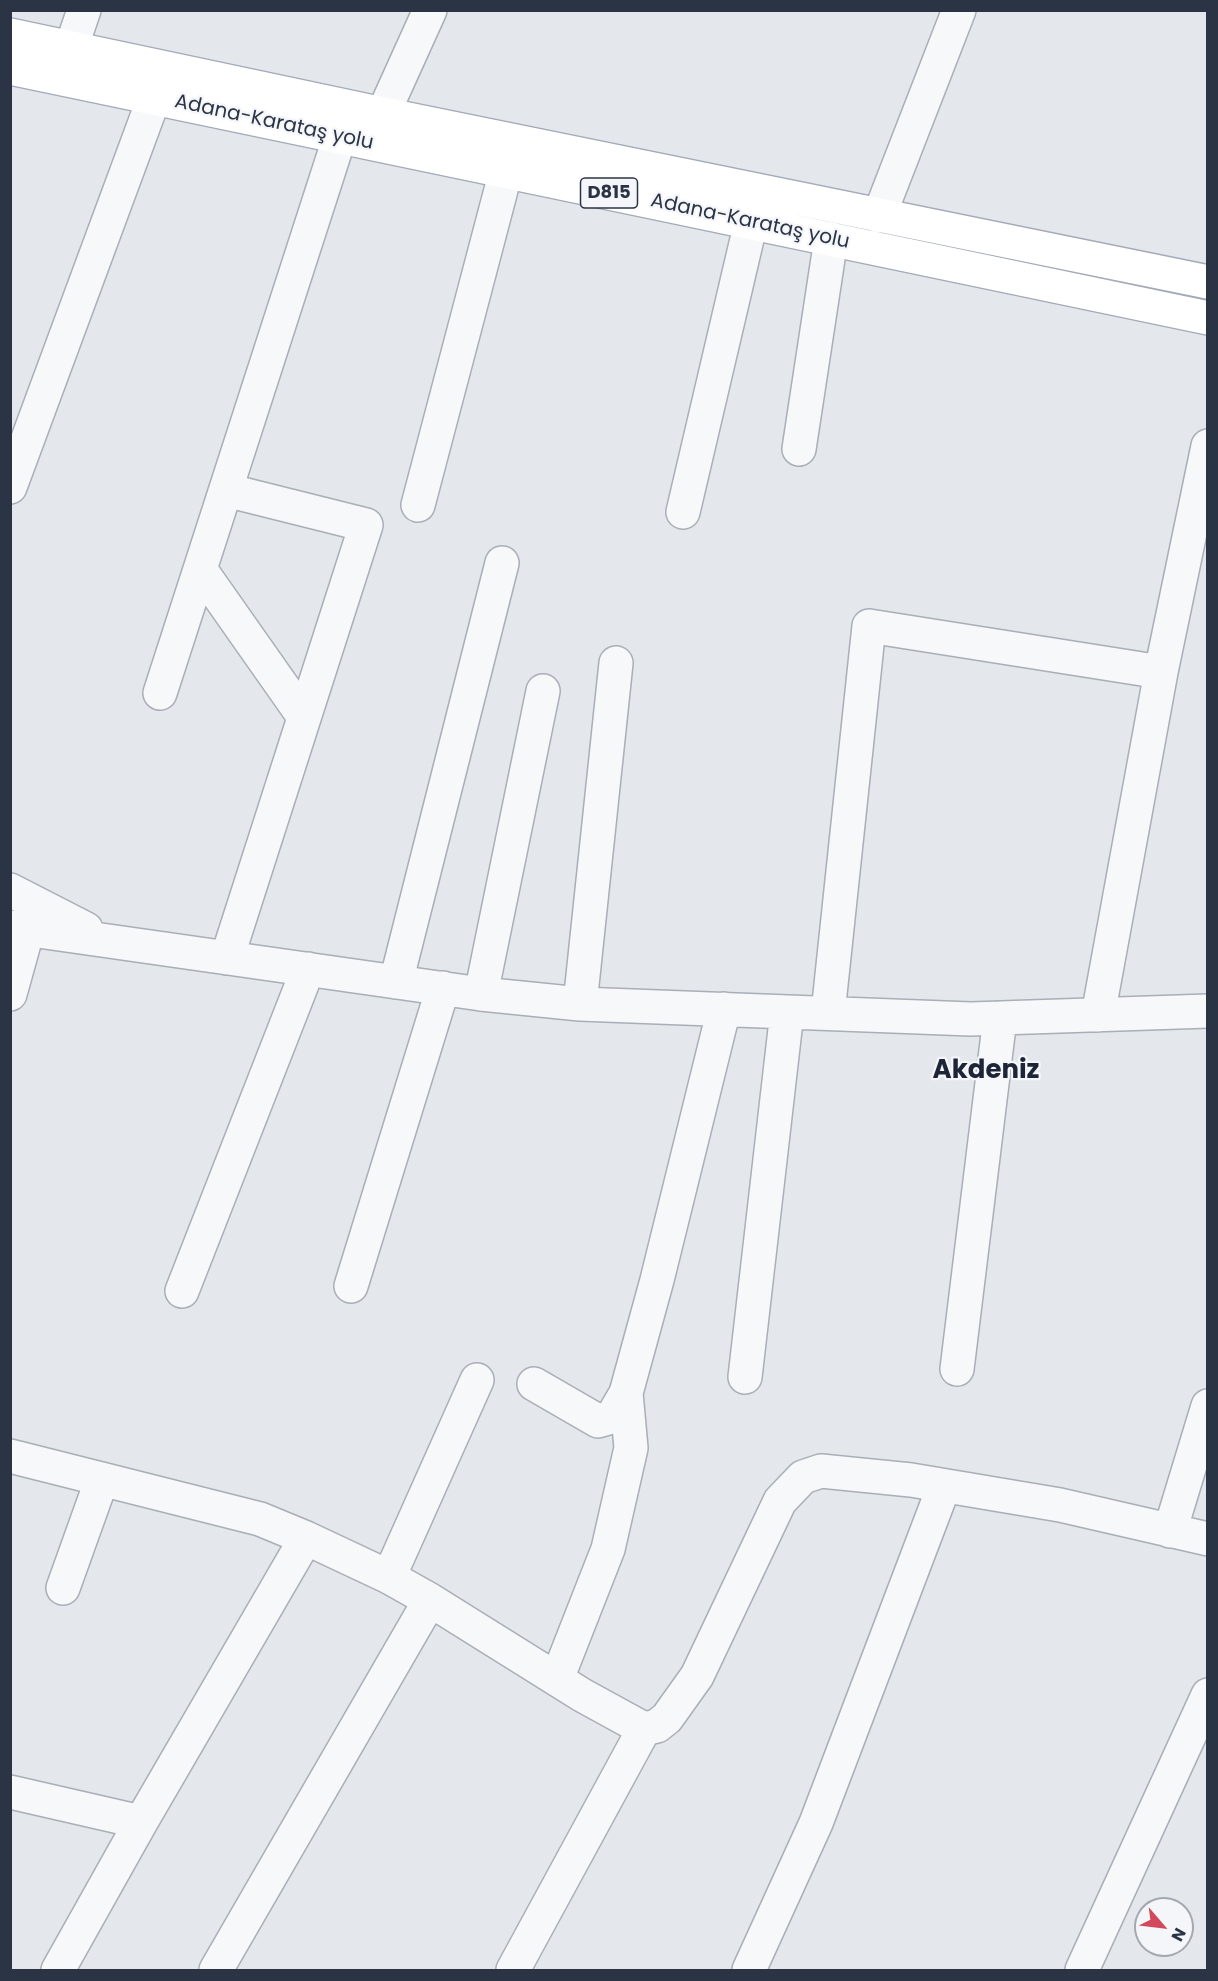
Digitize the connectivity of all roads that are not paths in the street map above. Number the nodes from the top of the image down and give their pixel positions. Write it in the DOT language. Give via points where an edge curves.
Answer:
graph roads {
  1 [pos="84,10"];
  2 [pos="430,10"];
  3 [pos="959,10"];
  4 [pos="10,35"];
  5 [pos="71,48"];
  6 [pos="10,68"];
  7 [pos="154,98"];
  8 [pos="383,114"];
  9 [pos="340,136"];
  10 [pos="506,171"];
  11 [pos="879,216"];
  12 [pos="751,222"];
  13 [pos="831,239"];
  14 [pos="1208,282"];
  15 [pos="1208,318"];
  16 [pos="1208,446"];
  17 [pos="799,449"];
  18 [pos="10,487"];
  19 [pos="226,490"];
  20 [pos="418,505"];
  21 [pos="683,512"];
  22 [pos="502,563"];
  23 [pos="200,569"];
  24 [pos="616,663"];
  25 [pos="1161,672"];
  26 [pos="543,691"];
  27 [pos="160,693"];
  28 [pos="304,717"];
  29 [pos="10,890"];
  30 [pos="19,928"];
  31 [pos="108,941"];
  32 [pos="227,958"];
  33 [pos="308,969"];
  34 [pos="396,982"];
  35 [pos="443,988"];
  36 [pos="10,994"];
  37 [pos="481,994"];
  38 [pos="580,1004"];
  39 [pos="724,1009"];
  40 [pos="1208,1011"];
  41 [pos="787,1012"];
  42 [pos="828,1013"];
  43 [pos="1098,1015"];
  44 [pos="1000,1018"];
  45 [pos="351,1286"];
  46 [pos="182,1291"];
  47 [pos="957,1369"];
  48 [pos="745,1377"];
  49 [pos="477,1380"];
  50 [pos="534,1384"];
  51 [pos="626,1393"];
  52 [pos="1208,1406"];
  53 [pos="10,1456"];
  54 [pos="102,1479"];
  55 [pos="944,1486"];
  56 [pos="1170,1531"];
  57 [pos="306,1538"];
  58 [pos="1208,1539"];
  59 [pos="389,1577"];
  60 [pos="63,1588"];
  61 [pos="430,1600"];
  62 [pos="557,1679"];
  63 [pos="1208,1695"];
  64 [pos="644,1729"];
  65 [pos="10,1792"];
  66 [pos="141,1822"];
  67 [pos="520,1968"];
  68 [pos="58,1971"];
  69 [pos="216,1971"];
  70 [pos="749,1971"];
  71 [pos="1082,1971"];
  1 -- 5 [label="street"];
  2 -- 8 [label="street"];
  3 -- 11 [label="street"];
  4 -- 5 [label="main road, Adana-Karataş yolu / D815"];
  5 -- 8 [label="main road, Adana-Karataş yolu / D815"];
  6 -- 7 [label="main road, Adana-Karataş yolu / D815"];
  7 -- 9 [label="main road, Adana-Karataş yolu / D815"];
  7 -- 18 [label="street"];
  8 -- 11 [label="main road, Adana-Karataş yolu / D815"];
  9 -- 10 [label="main road, Adana-Karataş yolu / D815"];
  9 -- 19 [label="street"];
  10 -- 12 [label="main road, Adana-Karataş yolu / D815"];
  10 -- 20 [label="street"];
  11 -- 14 [label="main road, Adana-Karataş yolu / D815"];
  12 -- 13 [label="main road, Adana-Karataş yolu / D815"];
  12 -- 21 [label="street"];
  13 -- 15 [label="main road, Adana-Karataş yolu / D815"];
  13 -- 17 [label="street"];
  16 -- 25 [label="street"];
  19 -- 23 [label="street"];
  19 -- 28 [label="street" via="366,525"];
  22 -- 34 [label="street"];
  23 -- 27 [label="street"];
  23 -- 28 [label="street"];
  24 -- 38 [label="street"];
  25 -- 42 [label="street" via="869,626"];
  25 -- 43 [label="street"];
  26 -- 37 [label="street"];
  28 -- 32 [label="street"];
  29 -- 31 [label="street"];
  30 -- 31 [label="street"];
  30 -- 36 [label="street"];
  31 -- 32 [label="street"];
  32 -- 33 [label="street"];
  33 -- 34 [label="street"];
  33 -- 46 [label="street"];
  34 -- 35 [label="street"];
  35 -- 37 [label="street"];
  35 -- 45 [label="street"];
  37 -- 38 [label="street"];
  38 -- 39 [label="street"];
  39 -- 41 [label="street"];
  39 -- 51 [label="street"];
  40 -- 43 [label="street"];
  41 -- 42 [label="street"];
  41 -- 48 [label="street"];
  42 -- 44 [label="street"];
  43 -- 44 [label="street"];
  44 -- 47 [label="street"];
  49 -- 59 [label="street"];
  50 -- 51 [label="street" via="598,1421 612,1417"];
  51 -- 62 [label="street" via="631,1448 608,1549"];
  52 -- 56 [label="street"];
  53 -- 54 [label="street"];
  54 -- 57 [label="street" via="260,1519"];
  54 -- 60 [label="street"];
  55 -- 56 [label="street" via="1060,1505"];
  55 -- 64 [label="street" via="821,1471 803,1477 780,1501 697,1676 667,1718"];
  55 -- 70 [label="street" via="816,1823"];
  56 -- 58 [label="street"];
  57 -- 59 [label="street"];
  57 -- 66 [label="street"];
  59 -- 61 [label="street"];
  61 -- 62 [label="street"];
  61 -- 69 [label="street"];
  62 -- 64 [label="street"];
  63 -- 71 [label="street"];
  64 -- 67 [label="street"];
  65 -- 66 [label="street"];
  66 -- 68 [label="street"];
}
